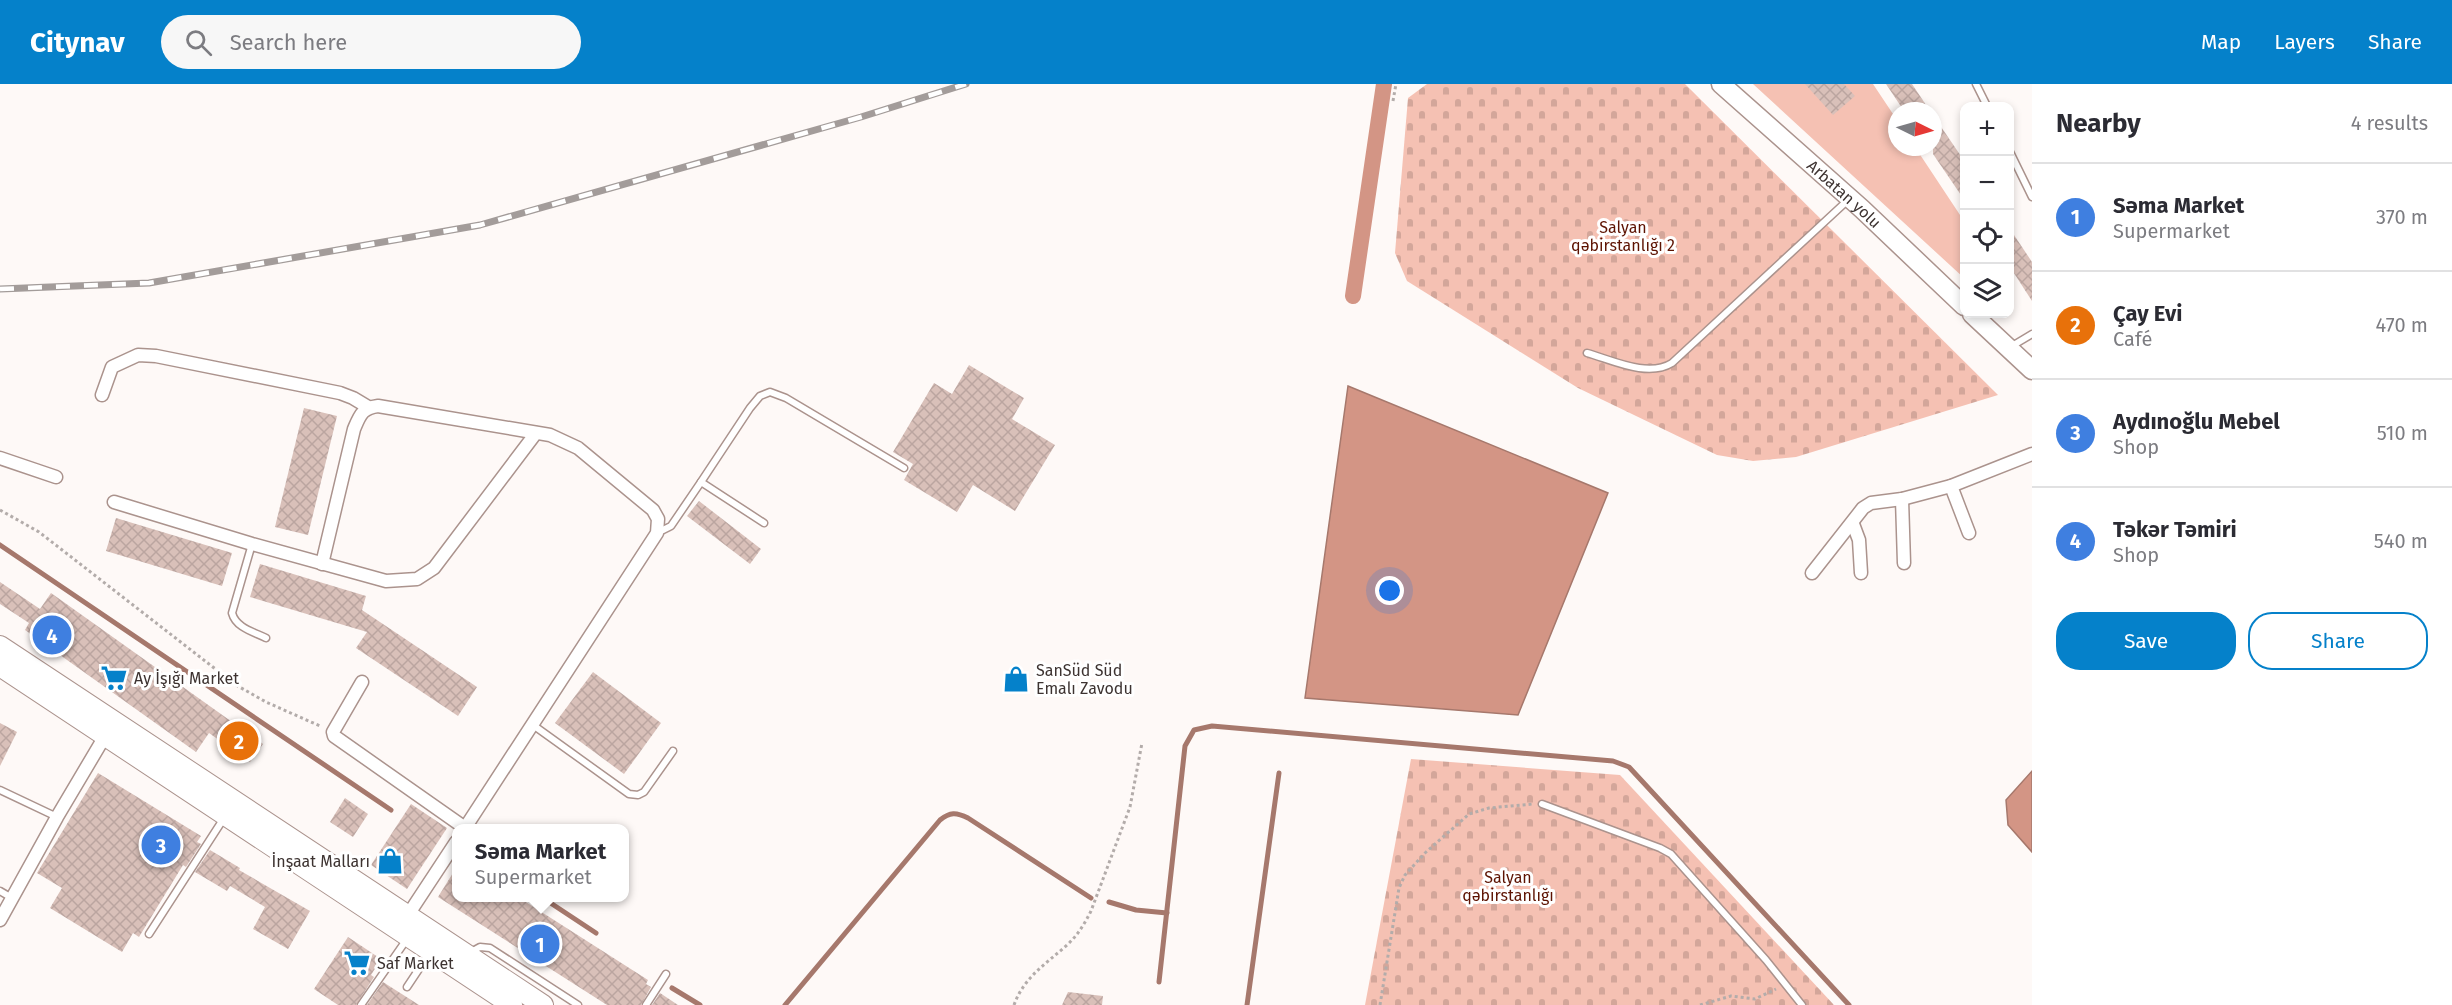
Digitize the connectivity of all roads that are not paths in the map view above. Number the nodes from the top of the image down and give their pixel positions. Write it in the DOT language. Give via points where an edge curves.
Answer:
graph roads {
  1 [pos="1721,84"];
  2 [pos="1976,84"];
  3 [pos="1985,102"];
  4 [pos="2012,156"];
  5 [pos="2032,197"];
  6 [pos="1850,198"];
  7 [pos="1960,301"];
  8 [pos="1976,318"];
  9 [pos="2032,334"];
  10 [pos="2009,348"];
  11 [pos="1587,353"];
  12 [pos="2032,370"];
  13 [pos="102,395"];
  14 [pos="368,407"];
  15 [pos="536,433"];
  16 [pos="2032,454"];
  17 [pos="0,458"];
  18 [pos="904,468"];
  19 [pos="56,477"];
  20 [pos="701,482"];
  21 [pos="1951,486"];
  22 [pos="1902,499"];
  23 [pos="114,502"];
  24 [pos="764,523"];
  25 [pos="1853,524"];
  26 [pos="657,533"];
  27 [pos="1969,533"];
  28 [pos="252,544"];
  29 [pos="1904,563"];
  30 [pos="322,564"];
  31 [pos="1812,573"];
  32 [pos="1861,573"];
  33 [pos="267,638"];
  34 [pos="0,646"];
  35 [pos="0,666"];
  36 [pos="362,682"];
  37 [pos="532,724"];
  38 [pos="110,728"];
  39 [pos="673,752"];
  40 [pos="0,790"];
  41 [pos="1542,804"];
  42 [pos="226,815"];
  43 [pos="57,817"];
  44 [pos="459,824"];
  45 [pos="468,824"];
  46 [pos="452,849"];
  47 [pos="0,891"];
  48 [pos="12,898"];
  49 [pos="0,920"];
  50 [pos="405,927"];
  51 [pos="149,934"];
  52 [pos="431,951"];
  53 [pos="467,954"];
  54 [pos="666,974"];
  55 [pos="407,987"];
  56 [pos="361,1005"];
  57 [pos="512,1005"];
  58 [pos="543,1005"];
  59 [pos="578,1005"];
  60 [pos="646,1005"];
  61 [pos="1802,1005"];
  1 -- 6 [label="main road, Arbatan yolu"];
  2 -- 3 [label="lane"];
  4 -- 5 [label="lane"];
  6 -- 7 [label="main road, Arbatan yolu"];
  6 -- 11 [label="lane" via="1663,369 1648,369"];
  8 -- 10 [label="main road"];
  9 -- 10 [label="lane"];
  10 -- 12 [label="main road"];
  13 -- 14 [label="street" via="112,367 138,356 156,356 340,393"];
  14 -- 15 [label="street"];
  14 -- 30 [label="street" via="354,429"];
  15 -- 26 [label="street" via="565,441 586,454 653,510 658,519"];
  15 -- 30 [label="street" via="434,568 417,579 386,581"];
  16 -- 21 [label="street"];
  17 -- 19 [label="street"];
  18 -- 20 [label="lane" via="770,392 759,396"];
  20 -- 24 [label="lane"];
  20 -- 26 [label="lane" via="671,526"];
  21 -- 22 [label="street"];
  21 -- 27 [label="street"];
  22 -- 25 [label="street" via="1871,503"];
  22 -- 29 [label="street"];
  23 -- 28 [label="street"];
  25 -- 31 [label="street"];
  25 -- 32 [label="street" via="1859,540"];
  26 -- 37 [label="street"];
  28 -- 30 [label="street"];
  28 -- 33 [label="lane" via="232,613 234,621 242,627"];
  34 -- 38 [label="main road"];
  35 -- 38 [label="main road"];
  36 -- 44 [label="street" via="334,736"];
  37 -- 39 [label="lane" via="630,794 645,792"];
  37 -- 45 [label="street"];
  38 -- 42 [label="main road"];
  38 -- 43 [label="street"];
  38 -- 50 [label="main road"];
  40 -- 43 [label="lane"];
  41 -- 61 [label="lane" via="1671,854"];
  42 -- 50 [label="main road"];
  42 -- 51 [label="lane"];
  43 -- 48 [label="street"];
  46 -- 50 [label="street"];
  47 -- 48 [label="lane"];
  48 -- 49 [label="street"];
  50 -- 52 [label="main road"];
  50 -- 53 [label="main road"];
  50 -- 56 [label="lane"];
  52 -- 55 [label="lane"];
  52 -- 57 [label="main road"];
  53 -- 58 [label="main road"];
  53 -- 59 [label="lane" via="480,947 490,948"];
  54 -- 60 [label="lane"];
}
